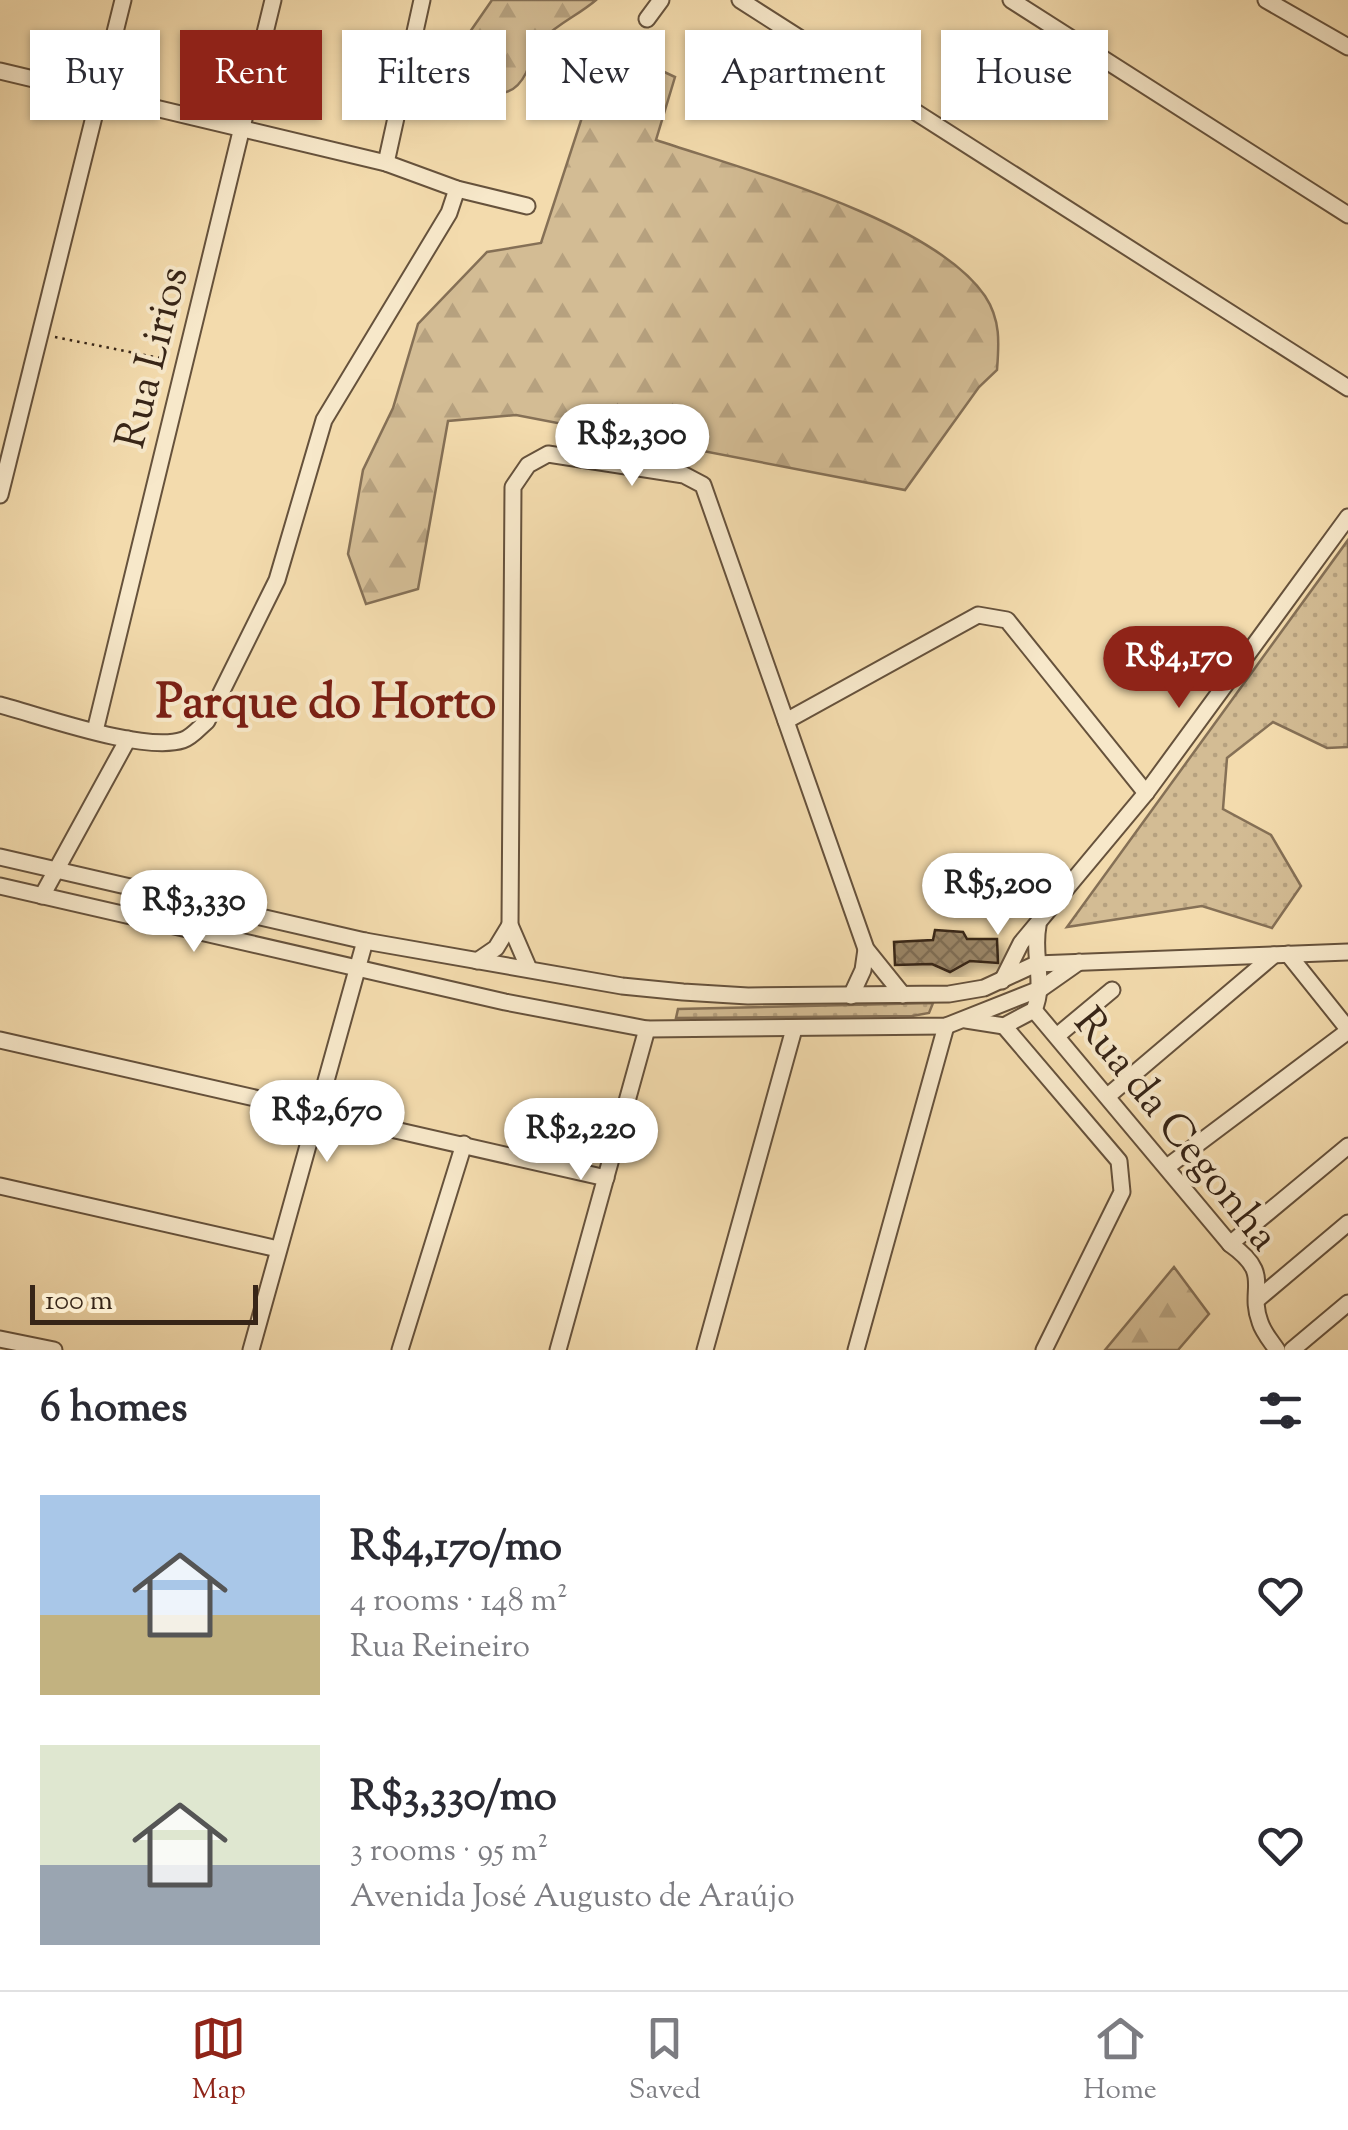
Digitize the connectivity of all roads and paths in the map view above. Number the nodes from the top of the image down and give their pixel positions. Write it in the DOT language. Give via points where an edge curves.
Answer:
graph roads {
  1 [pos="123,0"];
  2 [pos="273,0"];
  3 [pos="422,0"];
  4 [pos="661,0"];
  5 [pos="740,0"];
  6 [pos="1011,0"];
  7 [pos="1266,0"];
  8 [pos="647,19"];
  9 [pos="116,30"];
  10 [pos="1348,48"];
  11 [pos="0,71"];
  12 [pos="30,78"];
  13 [pos="160,109"];
  14 [pos="93,120"];
  15 [pos="241,130"];
  16 [pos="386,162"];
  17 [pos="457,189"];
  18 [pos="528,206"];
  19 [pos="1348,214"];
  20 [pos="39,334"];
  21 [pos="185,364"];
  22 [pos="1348,388"];
  23 [pos="0,495"];
  24 [pos="1348,518"];
  25 [pos="0,705"];
  26 [pos="786,721"];
  27 [pos="95,730"];
  28 [pos="128,739"];
  29 [pos="1146,793"];
  30 [pos="0,857"];
  31 [pos="56,871"];
  32 [pos="0,886"];
  33 [pos="42,896"];
  34 [pos="510,925"];
  35 [pos="1038,926"];
  36 [pos="364,944"];
  37 [pos="866,949"];
  38 [pos="1348,952"];
  39 [pos="1281,955"];
  40 [pos="1082,960"];
  41 [pos="480,961"];
  42 [pos="1036,964"];
  43 [pos="357,968"];
  44 [pos="529,969"];
  45 [pos="1002,981"];
  46 [pos="1042,988"];
  47 [pos="1112,990"];
  48 [pos="903,995"];
  49 [pos="851,996"];
  50 [pos="1034,1010"];
  51 [pos="966,1020"];
  52 [pos="946,1026"];
  53 [pos="1004,1026"];
  54 [pos="647,1029"];
  55 [pos="794,1029"];
  56 [pos="1348,1030"];
  57 [pos="1058,1035"];
  58 [pos="0,1040"];
  59 [pos="1109,1095"];
  60 [pos="320,1112"];
  61 [pos="464,1144"];
  62 [pos="1348,1146"];
  63 [pos="1166,1168"];
  64 [pos="606,1178"];
  65 [pos="0,1186"];
  66 [pos="1348,1224"];
  67 [pos="1230,1244"];
  68 [pos="278,1249"];
  69 [pos="1258,1298"];
  70 [pos="1348,1303"];
  71 [pos="0,1339"];
  72 [pos="54,1350"];
  73 [pos="252,1350"];
  74 [pos="400,1350"];
  75 [pos="558,1350"];
  76 [pos="705,1350"];
  77 [pos="856,1350"];
  78 [pos="1044,1350"];
  79 [pos="1277,1350"];
  80 [pos="1292,1350"];
  1 -- 9 [label="street"];
  2 -- 15 [label="street, Rua Lirios"];
  3 -- 16 [label="street"];
  4 -- 8 [label="street"];
  5 -- 22 [label="street"];
  6 -- 19 [label="street"];
  7 -- 10 [label="street"];
  11 -- 12 [label="street"];
  13 -- 15 [label="street"];
  14 -- 20 [label="street"];
  15 -- 16 [label="street"];
  15 -- 21 [label="street, Rua Lirios"];
  16 -- 17 [label="street"];
  17 -- 18 [label="street"];
  17 -- 28 [label="street" via="324,420 270,597 206,721 188,739"];
  20 -- 21 [label="path"];
  20 -- 23 [label="street"];
  21 -- 27 [label="street, Rua Lirios"];
  24 -- 29 [label="street"];
  25 -- 27 [label="street"];
  26 -- 29 [label="street" via="978,615 994,615 1007,620"];
  26 -- 34 [label="street" via="703,485 684,474 537,457 513,487"];
  26 -- 37 [label="street"];
  27 -- 28 [label="street"];
  28 -- 31 [label="street"];
  29 -- 35 [label="street"];
  30 -- 31 [label="street"];
  31 -- 33 [label="street"];
  31 -- 36 [label="street"];
  32 -- 33 [label="street"];
  33 -- 43 [label="street"];
  34 -- 41 [label="street"];
  34 -- 44 [label="street"];
  35 -- 42 [label="street"];
  35 -- 45 [label="street"];
  36 -- 41 [label="street"];
  36 -- 43 [label="street"];
  37 -- 48 [label="street"];
  37 -- 49 [label="street"];
  38 -- 39 [label="street"];
  39 -- 40 [label="street"];
  39 -- 56 [label="street"];
  39 -- 59 [label="street"];
  40 -- 42 [label="street"];
  40 -- 46 [label="street"];
  41 -- 44 [label="street"];
  42 -- 45 [label="street"];
  42 -- 46 [label="street"];
  43 -- 54 [label="street"];
  43 -- 60 [label="street"];
  44 -- 49 [label="street" via="683,992"];
  45 -- 48 [label="street" via="949,994"];
  46 -- 50 [label="street"];
  46 -- 51 [label="street"];
  47 -- 57 [label="street"];
  48 -- 49 [label="street"];
  50 -- 53 [label="street"];
  50 -- 57 [label="street, Rua da Cegonha"];
  51 -- 52 [label="street"];
  51 -- 53 [label="street"];
  52 -- 55 [label="street"];
  52 -- 77 [label="street"];
  53 -- 78 [label="street" via="1118,1160 1122,1176 1122,1192"];
  54 -- 55 [label="street"];
  54 -- 64 [label="street"];
  55 -- 76 [label="street"];
  56 -- 63 [label="street"];
  57 -- 59 [label="street, Rua da Cegonha"];
  58 -- 60 [label="street"];
  59 -- 63 [label="street, Rua da Cegonha"];
  60 -- 61 [label="street"];
  60 -- 68 [label="street"];
  61 -- 64 [label="street"];
  61 -- 74 [label="street"];
  62 -- 67 [label="street"];
  63 -- 67 [label="street, Rua da Cegonha"];
  64 -- 75 [label="street"];
  65 -- 68 [label="street"];
  66 -- 69 [label="street"];
  67 -- 69 [label="street, Rua da Cegonha" via="1252,1265"];
  68 -- 73 [label="street"];
  69 -- 79 [label="street, Rua da Cegonha" via="1260,1324"];
  70 -- 80 [label="street"];
  71 -- 72 [label="street"];
}
